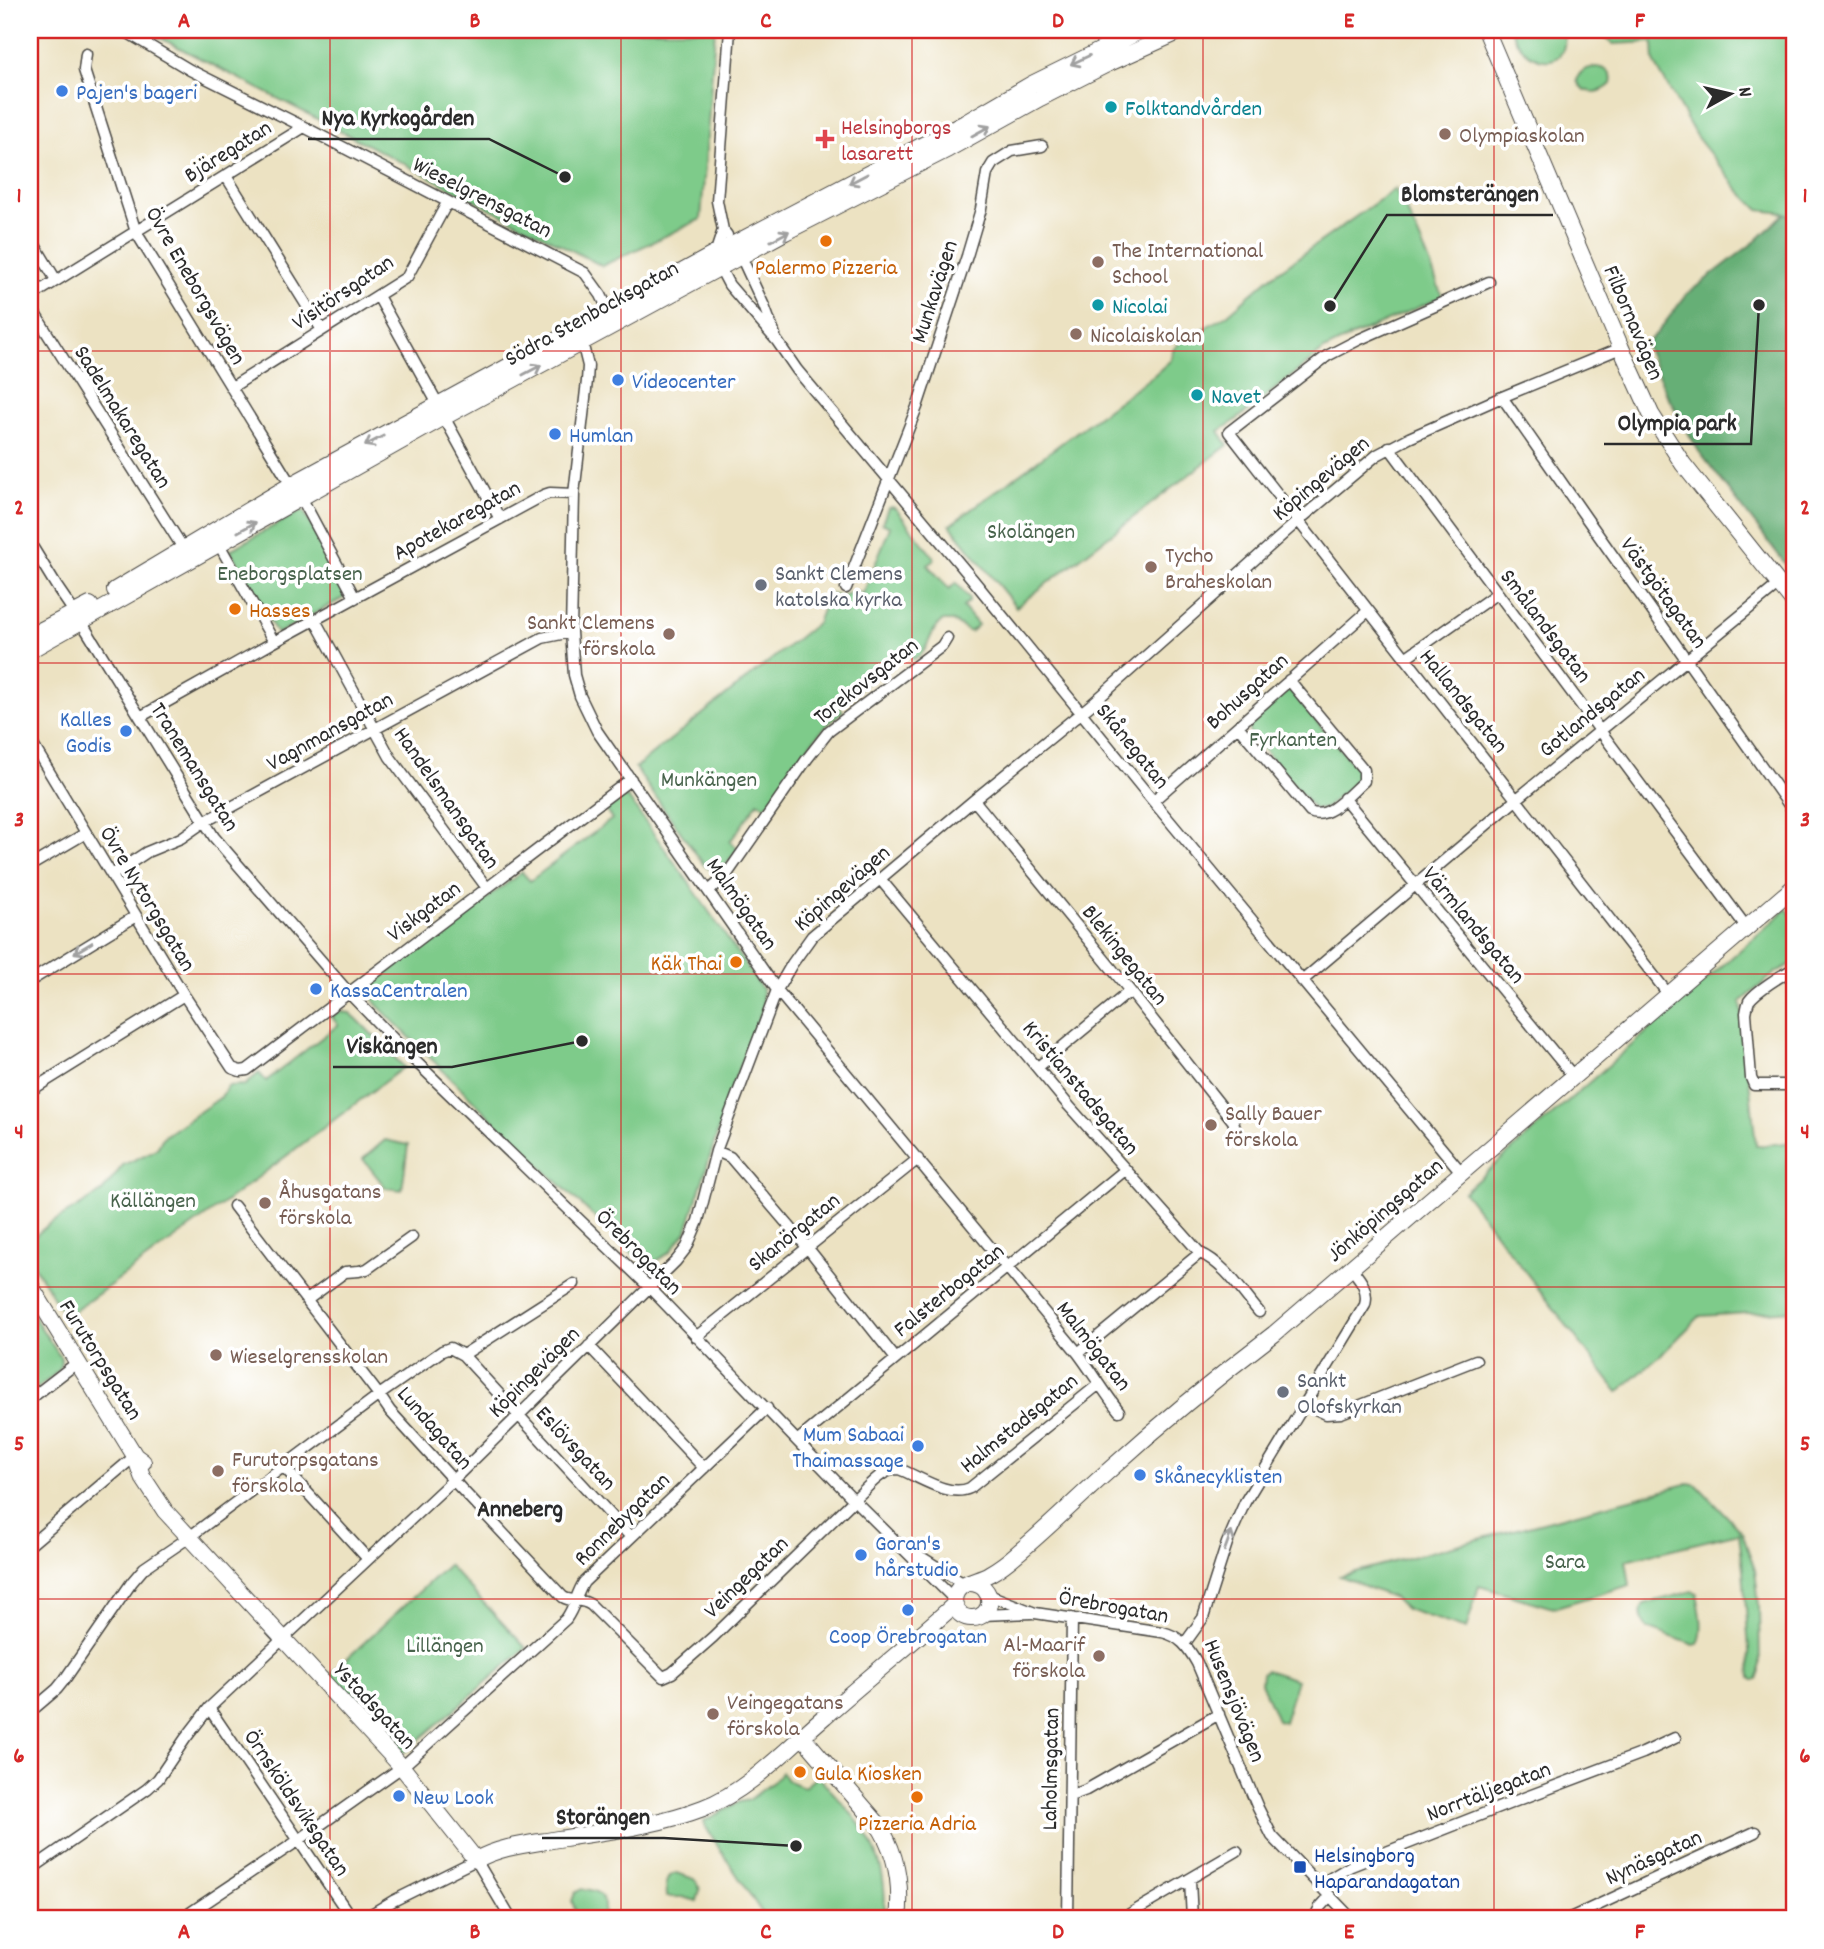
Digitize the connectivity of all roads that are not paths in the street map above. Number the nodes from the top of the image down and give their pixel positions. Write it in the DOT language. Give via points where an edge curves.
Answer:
graph roads {
  1 [pos="123,30"];
  2 [pos="730,30"];
  3 [pos="1142,30"];
  4 [pos="1183,30"];
  5 [pos="1486,30"];
  6 [pos="86,54"];
  7 [pos="304,127"];
  8 [pos="1042,146"];
  9 [pos="226,176"];
  10 [pos="447,203"];
  11 [pos="723,230"];
  12 [pos="136,232"];
  13 [pos="30,237"];
  14 [pos="738,251"];
  15 [pos="717,261"];
  16 [pos="56,281"];
  17 [pos="1489,282"];
  18 [pos="378,296"];
  19 [pos="30,297"];
  20 [pos="30,306"];
  21 [pos="612,318"];
  22 [pos="322,330"];
  23 [pos="580,335"];
  24 [pos="777,341"];
  25 [pos="1621,348"];
  26 [pos="232,387"];
  27 [pos="1502,397"];
  28 [pos="442,411"];
  29 [pos="1389,447"];
  30 [pos="889,480"];
  31 [pos="296,491"];
  32 [pos="574,494"];
  33 [pos="500,519"];
  34 [pos="1298,521"];
  35 [pos="215,537"];
  36 [pos="30,543"];
  37 [pos="183,548"];
  38 [pos="1779,584"];
  39 [pos="846,588"];
  40 [pos="1496,594"];
  41 [pos="355,598"];
  42 [pos="1794,603"];
  43 [pos="1368,611"];
  44 [pos="78,617"];
  45 [pos="315,620"];
  46 [pos="571,632"];
  47 [pos="30,636"];
  48 [pos="947,638"];
  49 [pos="274,642"];
  50 [pos="30,650"];
  51 [pos="1405,658"];
  52 [pos="1687,659"];
  53 [pos="1289,680"];
  54 [pos="1081,713"];
  55 [pos="140,717"];
  56 [pos="1238,726"];
  57 [pos="374,728"];
  58 [pos="1600,730"];
  59 [pos="30,740"];
  60 [pos="35,759"];
  61 [pos="631,779"];
  62 [pos="1344,798"];
  63 [pos="1517,799"];
  64 [pos="974,800"];
  65 [pos="1153,801"];
  66 [pos="1794,811"];
  67 [pos="204,822"];
  68 [pos="86,833"];
  69 [pos="30,866"];
  70 [pos="112,875"];
  71 [pos="881,880"];
  72 [pos="1415,885"];
  73 [pos="1794,887"];
  74 [pos="487,888"];
  75 [pos="709,891"];
  76 [pos="136,916"];
  77 [pos="1747,928"];
  78 [pos="1794,969"];
  79 [pos="30,981"];
  80 [pos="1303,981"];
  81 [pos="778,990"];
  82 [pos="1130,991"];
  83 [pos="349,993"];
  84 [pos="184,995"];
  85 [pos="1669,995"];
  86 [pos="1038,1067"];
  87 [pos="240,1072"];
  88 [pos="1574,1077"];
  89 [pos="1794,1085"];
  90 [pos="30,1091"];
  91 [pos="1238,1139"];
  92 [pos="716,1151"];
  93 [pos="918,1159"];
  94 [pos="1125,1170"];
  95 [pos="1461,1173"];
  96 [pos="234,1206"];
  97 [pos="412,1237"];
  98 [pos="807,1247"];
  99 [pos="1200,1253"];
  100 [pos="1006,1268"];
  101 [pos="1351,1268"];
  102 [pos="573,1284"];
  103 [pos="30,1285"];
  104 [pos="649,1287"];
  105 [pos="307,1300"];
  106 [pos="1259,1312"];
  107 [pos="696,1337"];
  108 [pos="589,1346"];
  109 [pos="1078,1353"];
  110 [pos="463,1355"];
  111 [pos="895,1359"];
  112 [pos="1476,1360"];
  113 [pos="78,1362"];
  114 [pos="1098,1385"];
  115 [pos="379,1395"];
  116 [pos="30,1399"];
  117 [pos="1305,1404"];
  118 [pos="767,1408"];
  119 [pos="1119,1411"];
  120 [pos="518,1416"];
  121 [pos="798,1440"];
  122 [pos="135,1456"];
  123 [pos="284,1466"];
  124 [pos="704,1468"];
  125 [pos="453,1480"];
  126 [pos="854,1500"];
  127 [pos="631,1537"];
  128 [pos="188,1538"];
  129 [pos="898,1542"];
  130 [pos="30,1545"];
  131 [pos="367,1558"];
  132 [pos="1004,1565"];
  133 [pos="967,1584"];
  134 [pos="987,1592"];
  135 [pos="577,1599"];
  136 [pos="964,1609"];
  137 [pos="1035,1613"];
  138 [pos="1072,1619"];
  139 [pos="282,1639"];
  140 [pos="1185,1643"];
  141 [pos="661,1676"];
  142 [pos="209,1708"];
  143 [pos="30,1712"];
  144 [pos="1219,1714"];
  145 [pos="802,1736"];
  146 [pos="1675,1738"];
  147 [pos="402,1767"];
  148 [pos="1070,1796"];
  149 [pos="1755,1832"];
  150 [pos="299,1840"];
  151 [pos="1237,1851"];
  152 [pos="476,1860"];
  153 [pos="30,1870"];
  154 [pos="1190,1880"];
  155 [pos="1319,1885"];
  156 [pos="1330,1896"];
  157 [pos="181,1919"];
  158 [pos="352,1919"];
  159 [pos="363,1919"];
  160 [pos="511,1919"];
  161 [pos="898,1919"];
  162 [pos="1068,1919"];
  163 [pos="1121,1919"];
  164 [pos="1192,1919"];
  165 [pos="1314,1919"];
  166 [pos="1352,1919"];
  167 [pos="1568,1919"];
  1 -- 7 [label="street, Wieselgrensgatan" via="190,70"];
  2 -- 11 [label="street" via="717,201"];
  3 -- 14 [label="street, Södra Stenbocksgatan, one-way" via="1032,84"];
  14 -- 4 [label="street, Södra Stenbocksgatan, one-way"];
  5 -- 25 [label="street, Filbornavägen"];
  6 -- 12 [label="street, Övre Eneborgsvägen" via="84,70"];
  7 -- 9 [label="street, Bjäregatan"];
  7 -- 10 [label="street, Wieselgrensgatan"];
  8 -- 30 [label="street, Munkavägen" via="1013,151 993,163 987,173 967,256"];
  9 -- 12 [label="street, Bjäregatan"];
  9 -- 22 [label="street"];
  10 -- 18 [label="street, Visitörsgatan" via="410,274"];
  10 -- 21 [label="street, Wieselgrensgatan" via="586,273"];
  11 -- 14 [label="street, Skånegatan"];
  11 -- 15 [label="street"];
  12 -- 16 [label="street, Bjäregatan"];
  12 -- 26 [label="street, Övre Eneborgsvägen"];
  13 -- 16 [label="street"];
  14 -- 15 [label="street, Södra Stenbocksgatan"];
  14 -- 24 [label="street, Skånegatan"];
  15 -- 21 [label="street, Södra Stenbocksgatan"];
  15 -- 24 [label="street, Skånegatan" via="729,285"];
  16 -- 19 [label="street, Bjäregatan"];
  17 -- 34 [label="street, Hallandsgatan" via="1327,356 1228,432"];
  18 -- 22 [label="street, Visitörsgatan"];
  18 -- 28 [label="street"];
  20 -- 37 [label="street, Sadelmakaregatan"];
  21 -- 23 [label="street, Södra Stenbocksgatan"];
  22 -- 26 [label="street, Visitörsgatan"];
  23 -- 28 [label="street, Södra Stenbocksgatan"];
  23 -- 32 [label="street, Malmögatan" via="587,381"];
  24 -- 30 [label="street, Skånegatan"];
  25 -- 27 [label="street, Köpingevägen"];
  25 -- 38 [label="street, Filbornavägen" via="1664,436"];
  26 -- 31 [label="street, Övre Eneborgsvägen"];
  27 -- 29 [label="street, Köpingevägen"];
  27 -- 52 [label="street, Västgötagatan"];
  28 -- 31 [label="street, Södra Stenbocksgatan"];
  28 -- 33 [label="street"];
  29 -- 34 [label="street, Köpingevägen"];
  29 -- 40 [label="street, Smålandsgatan"];
  30 -- 39 [label="street, Munkavägen"];
  30 -- 54 [label="street, Skånegatan"];
  31 -- 35 [label="street, Södra Stenbocksgatan"];
  31 -- 41 [label="street"];
  32 -- 33 [label="street, Apotekaregatan" via="544,495"];
  32 -- 46 [label="street, Malmögatan"];
  33 -- 41 [label="street, Apotekaregatan"];
  34 -- 43 [label="street, Hallandsgatan"];
  34 -- 54 [label="street, Köpingevägen"];
  35 -- 37 [label="street, Södra Stenbocksgatan"];
  35 -- 44 [label="street, Södra Stenbocksgatan"];
  35 -- 49 [label="street"];
  36 -- 44 [label="street, Tranemansgatan"];
  37 -- 44 [label="street, Södra Stenbocksgatan"];
  38 -- 42 [label="street, Filbornavägen"];
  38 -- 52 [label="street, Gotlandsgatan"];
  40 -- 51 [label="street"];
  40 -- 58 [label="street, Smålandsgatan"];
  41 -- 45 [label="street, Apotekaregatan"];
  43 -- 51 [label="street, Hallandsgatan"];
  43 -- 53 [label="street, Bohusgatan"];
  44 -- 47 [label="street, Södra Stenbocksgatan"];
  44 -- 50 [label="street, Södra Stenbocksgatan"];
  44 -- 55 [label="street, Tranemansgatan"];
  45 -- 49 [label="street, Apotekaregatan"];
  45 -- 57 [label="street, Handelsmansgatan"];
  46 -- 57 [label="street, Vagnmansgatan" via="542,638"];
  46 -- 61 [label="street, Malmögatan" via="580,696 597,731"];
  48 -- 75 [label="street, Torekovsgatan" via="829,731 725,877"];
  49 -- 55 [label="street, Apotekaregatan"];
  51 -- 63 [label="street, Hallandsgatan"];
  52 -- 58 [label="street, Gotlandsgatan"];
  52 -- 66 [label="street, Västgötagatan"];
  53 -- 56 [label="street, Bohusgatan"];
  53 -- 62 [label="street" via="1364,770 1364,781"];
  54 -- 64 [label="street, Köpingevägen"];
  54 -- 65 [label="street, Skånegatan"];
  55 -- 67 [label="street, Tranemansgatan"];
  56 -- 62 [label="street" via="1310,812 1325,814"];
  56 -- 65 [label="street, Bohusgatan"];
  57 -- 67 [label="street, Vagnmansgatan"];
  57 -- 74 [label="street, Handelsmansgatan" via="390,757"];
  58 -- 63 [label="street, Gotlandsgatan"];
  58 -- 77 [label="street, Smålandsgatan"];
  59 -- 60 [label="street, Övre Nytorgsgatan"];
  60 -- 68 [label="street, Övre Nytorgsgatan"];
  61 -- 74 [label="street, Viskgatan"];
  61 -- 75 [label="street, Malmögatan"];
  62 -- 72 [label="street, Värmlandsgatan"];
  63 -- 72 [label="street, Gotlandsgatan"];
  63 -- 85 [label="street, Hallandsgatan"];
  64 -- 71 [label="street, Köpingevägen"];
  64 -- 82 [label="street, Blekingegatan"];
  65 -- 80 [label="street, Skånegatan"];
  67 -- 70 [label="street, Vagnmansgatan"];
  67 -- 83 [label="street, Tranemansgatan"];
  68 -- 69 [label="street"];
  68 -- 70 [label="street, Övre Nytorgsgatan"];
  70 -- 76 [label="street, Övre Nytorgsgatan"];
  71 -- 81 [label="street, Köpingevägen" via="812,936"];
  71 -- 86 [label="street, Kristianstadsgatan"];
  72 -- 80 [label="street, Gotlandsgatan"];
  72 -- 88 [label="street, Värmlandsgatan"];
  73 -- 77 [label="street, Jönköpingsgatan"];
  74 -- 83 [label="street, Viskgatan"];
  75 -- 81 [label="street, Malmögatan"];
  76 -- 79 [label="street, one-way"];
  76 -- 84 [label="street, Övre Nytorgsgatan"];
  77 -- 85 [label="street, Jönköpingsgatan"];
  78 -- 89 [label="street" via="1751,998 1747,1026 1754,1085"];
  80 -- 95 [label="street, Skånegatan"];
  81 -- 92 [label="street, Köpingevägen"];
  81 -- 93 [label="street, Malmögatan"];
  82 -- 86 [label="street"];
  82 -- 91 [label="street, Blekingegatan" via="1233,1121"];
  83 -- 87 [label="street, Viskgatan"];
  83 -- 104 [label="street, Örebrogatan"];
  84 -- 87 [label="street, Övre Nytorgsgatan" via="232,1068"];
  84 -- 90 [label="street"];
  85 -- 88 [label="street, Jönköpingsgatan"];
  86 -- 94 [label="street, Kristianstadsgatan"];
  88 -- 95 [label="street, Jönköpingsgatan"];
  92 -- 98 [label="street" via="730,1157"];
  92 -- 104 [label="street, Köpingevägen" via="687,1247"];
  93 -- 98 [label="street, Skanörgatan"];
  93 -- 100 [label="street, Malmögatan"];
  94 -- 99 [label="street, Kristianstadsgatan"];
  94 -- 100 [label="street, Falsterbogatan"];
  95 -- 101 [label="street, Jönköpingsgatan"];
  96 -- 105 [label="street, Lundagatan"];
  97 -- 105 [label="street" via="367,1269 345,1272"];
  98 -- 107 [label="street, Skanörgatan"];
  98 -- 111 [label="street"];
  99 -- 106 [label="street, Kristianstadsgatan" via="1210,1257"];
  99 -- 109 [label="street"];
  100 -- 109 [label="street, Malmögatan"];
  100 -- 111 [label="street, Falsterbogatan"];
  101 -- 117 [label="street, Husensjövägen" via="1365,1288 1365,1305"];
  101 -- 132 [label="street, Jönköpingsgatan" via="1209,1384"];
  102 -- 110 [label="street"];
  103 -- 113 [label="street, Furutorpsgatan"];
  104 -- 107 [label="street, Örebrogatan"];
  104 -- 108 [label="street, Köpingevägen"];
  105 -- 115 [label="street, Lundagatan"];
  107 -- 118 [label="street, Örebrogatan"];
  108 -- 120 [label="street, Köpingevägen"];
  108 -- 124 [label="street"];
  109 -- 114 [label="street, Malmögatan"];
  110 -- 115 [label="street" via="450,1348 442,1351"];
  110 -- 120 [label="street, Eslövsgatan"];
  111 -- 121 [label="street, Falsterbogatan"];
  112 -- 117 [label="street" via="1341,1413 1326,1414"];
  113 -- 116 [label="street"];
  113 -- 122 [label="street, Furutorpsgatan"];
  114 -- 119 [label="street, Malmögatan"];
  114 -- 126 [label="street, Halmstadsgatan" via="967,1490 954,1492 895,1469 881,1475"];
  115 -- 123 [label="street"];
  115 -- 125 [label="street, Lundagatan"];
  140 -- 117 [label="street, Husensjövägen, one-way" via="1207,1606 1236,1521"];
  118 -- 121 [label="street, Örebrogatan"];
  118 -- 124 [label="street, Ronnebygatan"];
  120 -- 125 [label="street, Köpingevägen"];
  120 -- 127 [label="street, Eslövsgatan"];
  121 -- 126 [label="street, Örebrogatan"];
  122 -- 128 [label="street, Furutorpsgatan" via="163,1490 175,1522"];
  122 -- 130 [label="street"];
  123 -- 128 [label="street"];
  123 -- 131 [label="street"];
  124 -- 127 [label="street, Ronnebygatan"];
  125 -- 131 [label="street, Köpingevägen"];
  125 -- 135 [label="street, Lundagatan" via="563,1597"];
  126 -- 129 [label="street, Örebrogatan"];
  126 -- 141 [label="street, Veingegatan" via="713,1637 669,1675"];
  127 -- 135 [label="street, Ronnebygatan" via="584,1582"];
  128 -- 139 [label="street, Ystadsgatan"];
  128 -- 143 [label="street" via="144,1568 65,1679"];
  129 -- 133 [label="street, Örebrogatan"];
  129 -- 136 [label="street, Örebrogatan"];
  131 -- 139 [label="street, Köpingevägen"];
  132 -- 133 [label="street, Jönköpingsgatan"];
  132 -- 134 [label="street, Jönköpingsgatan"];
  133 -- 134 [label="street"];
  133 -- 136 [label="street" via="959,1588"];
  134 -- 136 [label="street, Jönköpingsgatan" via="988,1607"];
  134 -- 137 [label="street, Örebrogatan"];
  135 -- 141 [label="street, Lundagatan" via="592,1605"];
  135 -- 147 [label="street, Ronnebygatan" via="566,1619"];
  136 -- 137 [label="street, Örebrogatan"];
  136 -- 145 [label="street" via="935,1622"];
  137 -- 138 [label="street, Örebrogatan"];
  138 -- 140 [label="street, Örebrogatan" via="1162,1632"];
  138 -- 148 [label="street, Laholmsgatan"];
  139 -- 142 [label="street, Köpingevägen"];
  139 -- 147 [label="street, Ystadsgatan"];
  140 -- 144 [label="street, Husensjövägen"];
  142 -- 150 [label="street, Örnsköldsviksgatan"];
  142 -- 153 [label="street, Köpingevägen" via="153,1784"];
  144 -- 148 [label="street"];
  144 -- 155 [label="street, Husensjövägen" via="1272,1836"];
  145 -- 152 [label="street" via="763,1770 704,1808 642,1826 512,1847"];
  145 -- 161 [label="street" via="887,1837 900,1886"];
  146 -- 155 [label="street, Norrtäljegatan" via="1351,1866"];
  147 -- 150 [label="street, Ronnebygatan"];
  147 -- 152 [label="street, Ystadsgatan"];
  148 -- 162 [label="street, Laholmsgatan"];
  149 -- 167 [label="street, Nynäsgatan"];
  150 -- 157 [label="street, Ronnebygatan"];
  150 -- 158 [label="street, Örnsköldsviksgatan"];
  151 -- 154 [label="street"];
  152 -- 159 [label="street"];
  152 -- 160 [label="street, Ystadsgatan"];
  154 -- 163 [label="street"];
  154 -- 164 [label="street"];
  155 -- 156 [label="street, Husensjövägen"];
  156 -- 165 [label="street"];
  156 -- 166 [label="street, Husensjövägen"];
}
